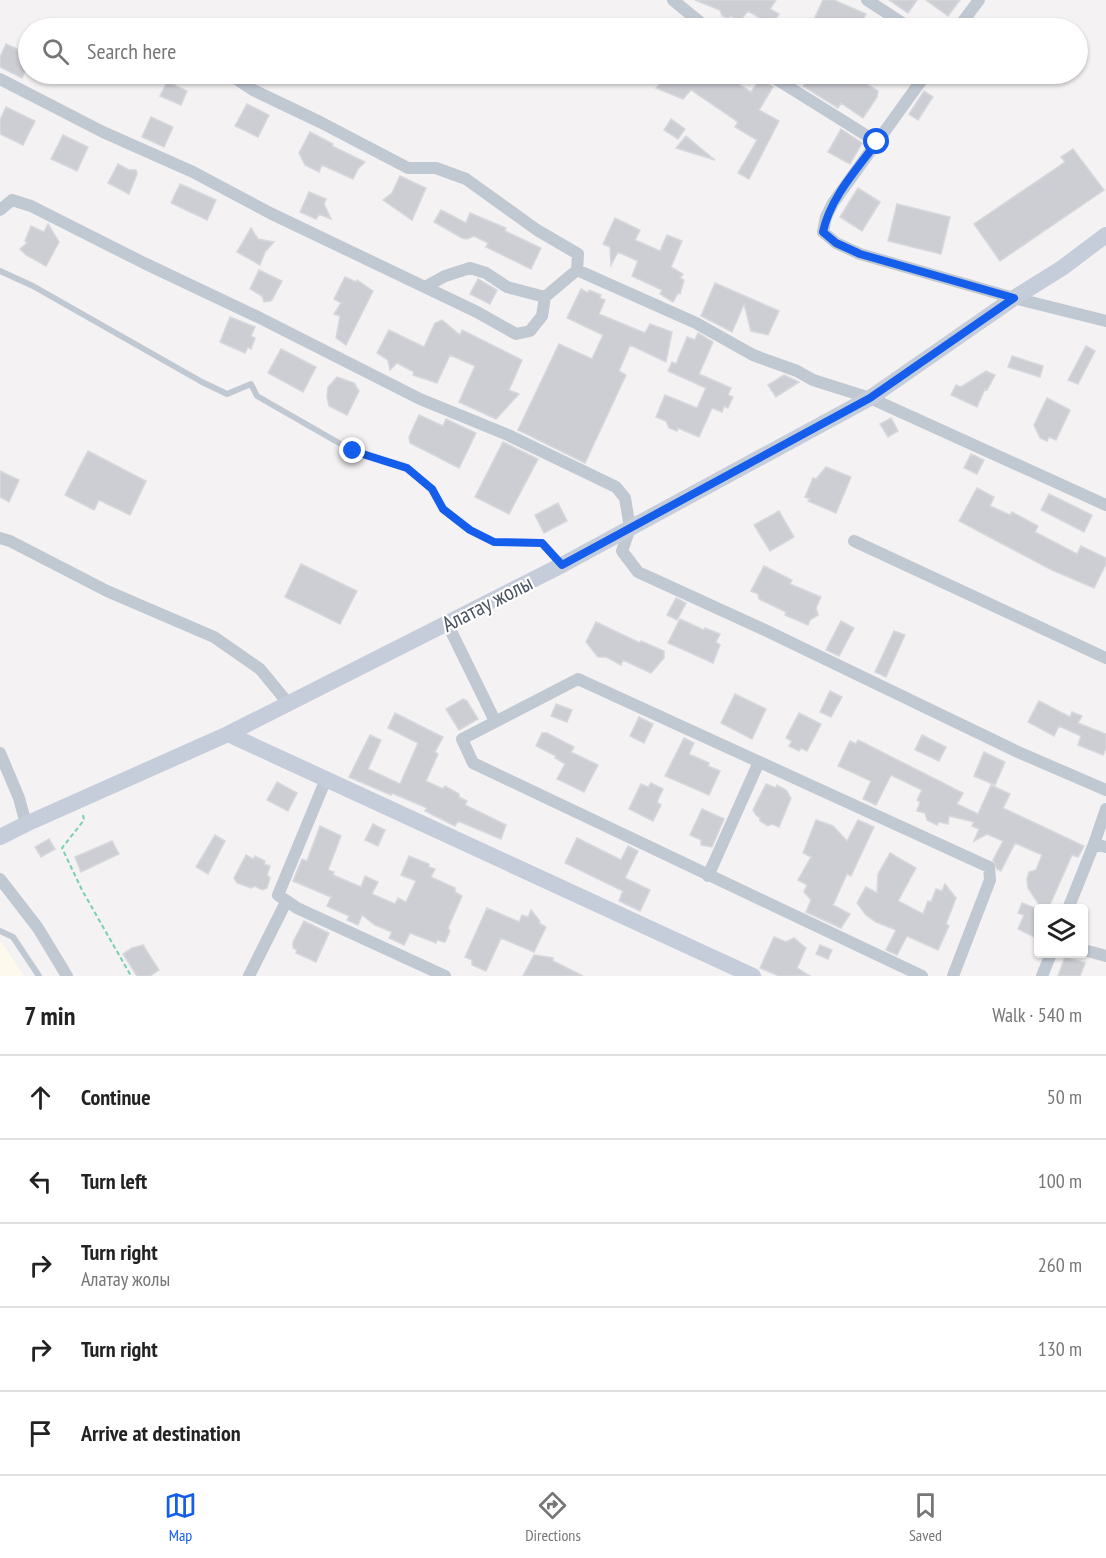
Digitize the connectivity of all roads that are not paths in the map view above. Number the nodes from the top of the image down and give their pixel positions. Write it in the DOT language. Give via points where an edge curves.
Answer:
graph roads {
  1 [pos="673,0"];
  2 [pos="867,0"];
  3 [pos="979,0"];
  4 [pos="695,18"];
  5 [pos="895,18"];
  6 [pos="966,18"];
  7 [pos="0,79"];
  8 [pos="244,84"];
  9 [pos="784,84"];
  10 [pos="919,84"];
  11 [pos="877,142"];
  12 [pos="0,210"];
  13 [pos="1106,235"];
  14 [pos="577,270"];
  15 [pos="0,271"];
  16 [pos="425,287"];
  17 [pos="545,297"];
  18 [pos="1014,298"];
  19 [pos="1106,321"];
  20 [pos="870,398"];
  21 [pos="1106,505"];
  22 [pos="630,528"];
  23 [pos="0,538"];
  24 [pos="854,541"];
  25 [pos="562,565"];
  26 [pos="447,623"];
  27 [pos="1106,658"];
  28 [pos="288,703"];
  29 [pos="495,721"];
  30 [pos="228,734"];
  31 [pos="0,753"];
  32 [pos="759,762"];
  33 [pos="326,779"];
  34 [pos="1106,790"];
  35 [pos="1106,809"];
  36 [pos="26,824"];
  37 [pos="0,837"];
  38 [pos="1100,845"];
  39 [pos="708,876"];
  40 [pos="0,879"];
  41 [pos="286,902"];
  42 [pos="1070,904"];
  43 [pos="0,931"];
  44 [pos="1088,951"];
  45 [pos="1106,956"];
  46 [pos="1049,958"];
  47 [pos="39,976"];
  48 [pos="67,976"];
  49 [pos="249,976"];
  50 [pos="445,976"];
  51 [pos="753,976"];
  52 [pos="922,976"];
  53 [pos="953,976"];
  54 [pos="1042,976"];
  1 -- 4 [label="street"];
  2 -- 5 [label="street"];
  3 -- 6 [label="street"];
  7 -- 16 [label="street"];
  8 -- 14 [label="street" via="408,168 436,168 466,179 578,254"];
  9 -- 11 [label="street"];
  10 -- 11 [label="street"];
  11 -- 18 [label="street" via="833,203 823,232 860,254"];
  12 -- 22 [label="street" via="12,200 32,206 420,399 508,435 616,487 625,498"];
  13 -- 18 [label="main road, Алатау жолы"];
  14 -- 17 [label="street"];
  14 -- 20 [label="street" via="696,324 753,355"];
  15 -- 25 [label="lane" via="227,394 251,384 257,396 353,451 407,468 432,489 443,509 470,530 494,542 542,543"];
  16 -- 17 [label="street" via="470,268 507,287"];
  16 -- 17 [label="street" via="516,333 530,331 542,316"];
  18 -- 19 [label="street"];
  18 -- 20 [label="main road, Алатау жолы"];
  20 -- 21 [label="street"];
  20 -- 22 [label="main road, Алатау жолы"];
  22 -- 25 [label="main road, Алатау жолы"];
  22 -- 34 [label="street" via="621,551 638,572"];
  23 -- 28 [label="street" via="107,591 214,637 260,669"];
  24 -- 27 [label="street"];
  25 -- 26 [label="main road, Алатау жолы"];
  26 -- 28 [label="main road, Алатау жолы"];
  26 -- 29 [label="street"];
  28 -- 30 [label="main road, Алатау жолы"];
  29 -- 32 [label="street" via="578,679"];
  29 -- 39 [label="street" via="462,739 473,763"];
  30 -- 33 [label="main road"];
  30 -- 36 [label="main road, Алатау жолы"];
  31 -- 36 [label="street"];
  32 -- 39 [label="street"];
  32 -- 53 [label="street" via="989,867 990,880"];
  33 -- 41 [label="street" via="278,895"];
  33 -- 51 [label="main road"];
  35 -- 38 [label="street"];
  36 -- 37 [label="main road, Алатау жолы"];
  38 -- 42 [label="street"];
  39 -- 52 [label="street"];
  40 -- 48 [label="street" via="38,928"];
  41 -- 49 [label="street"];
  41 -- 50 [label="street"];
  43 -- 47 [label="lane" via="13,937"];
  44 -- 45 [label="street"];
  46 -- 54 [label="street"];
}
